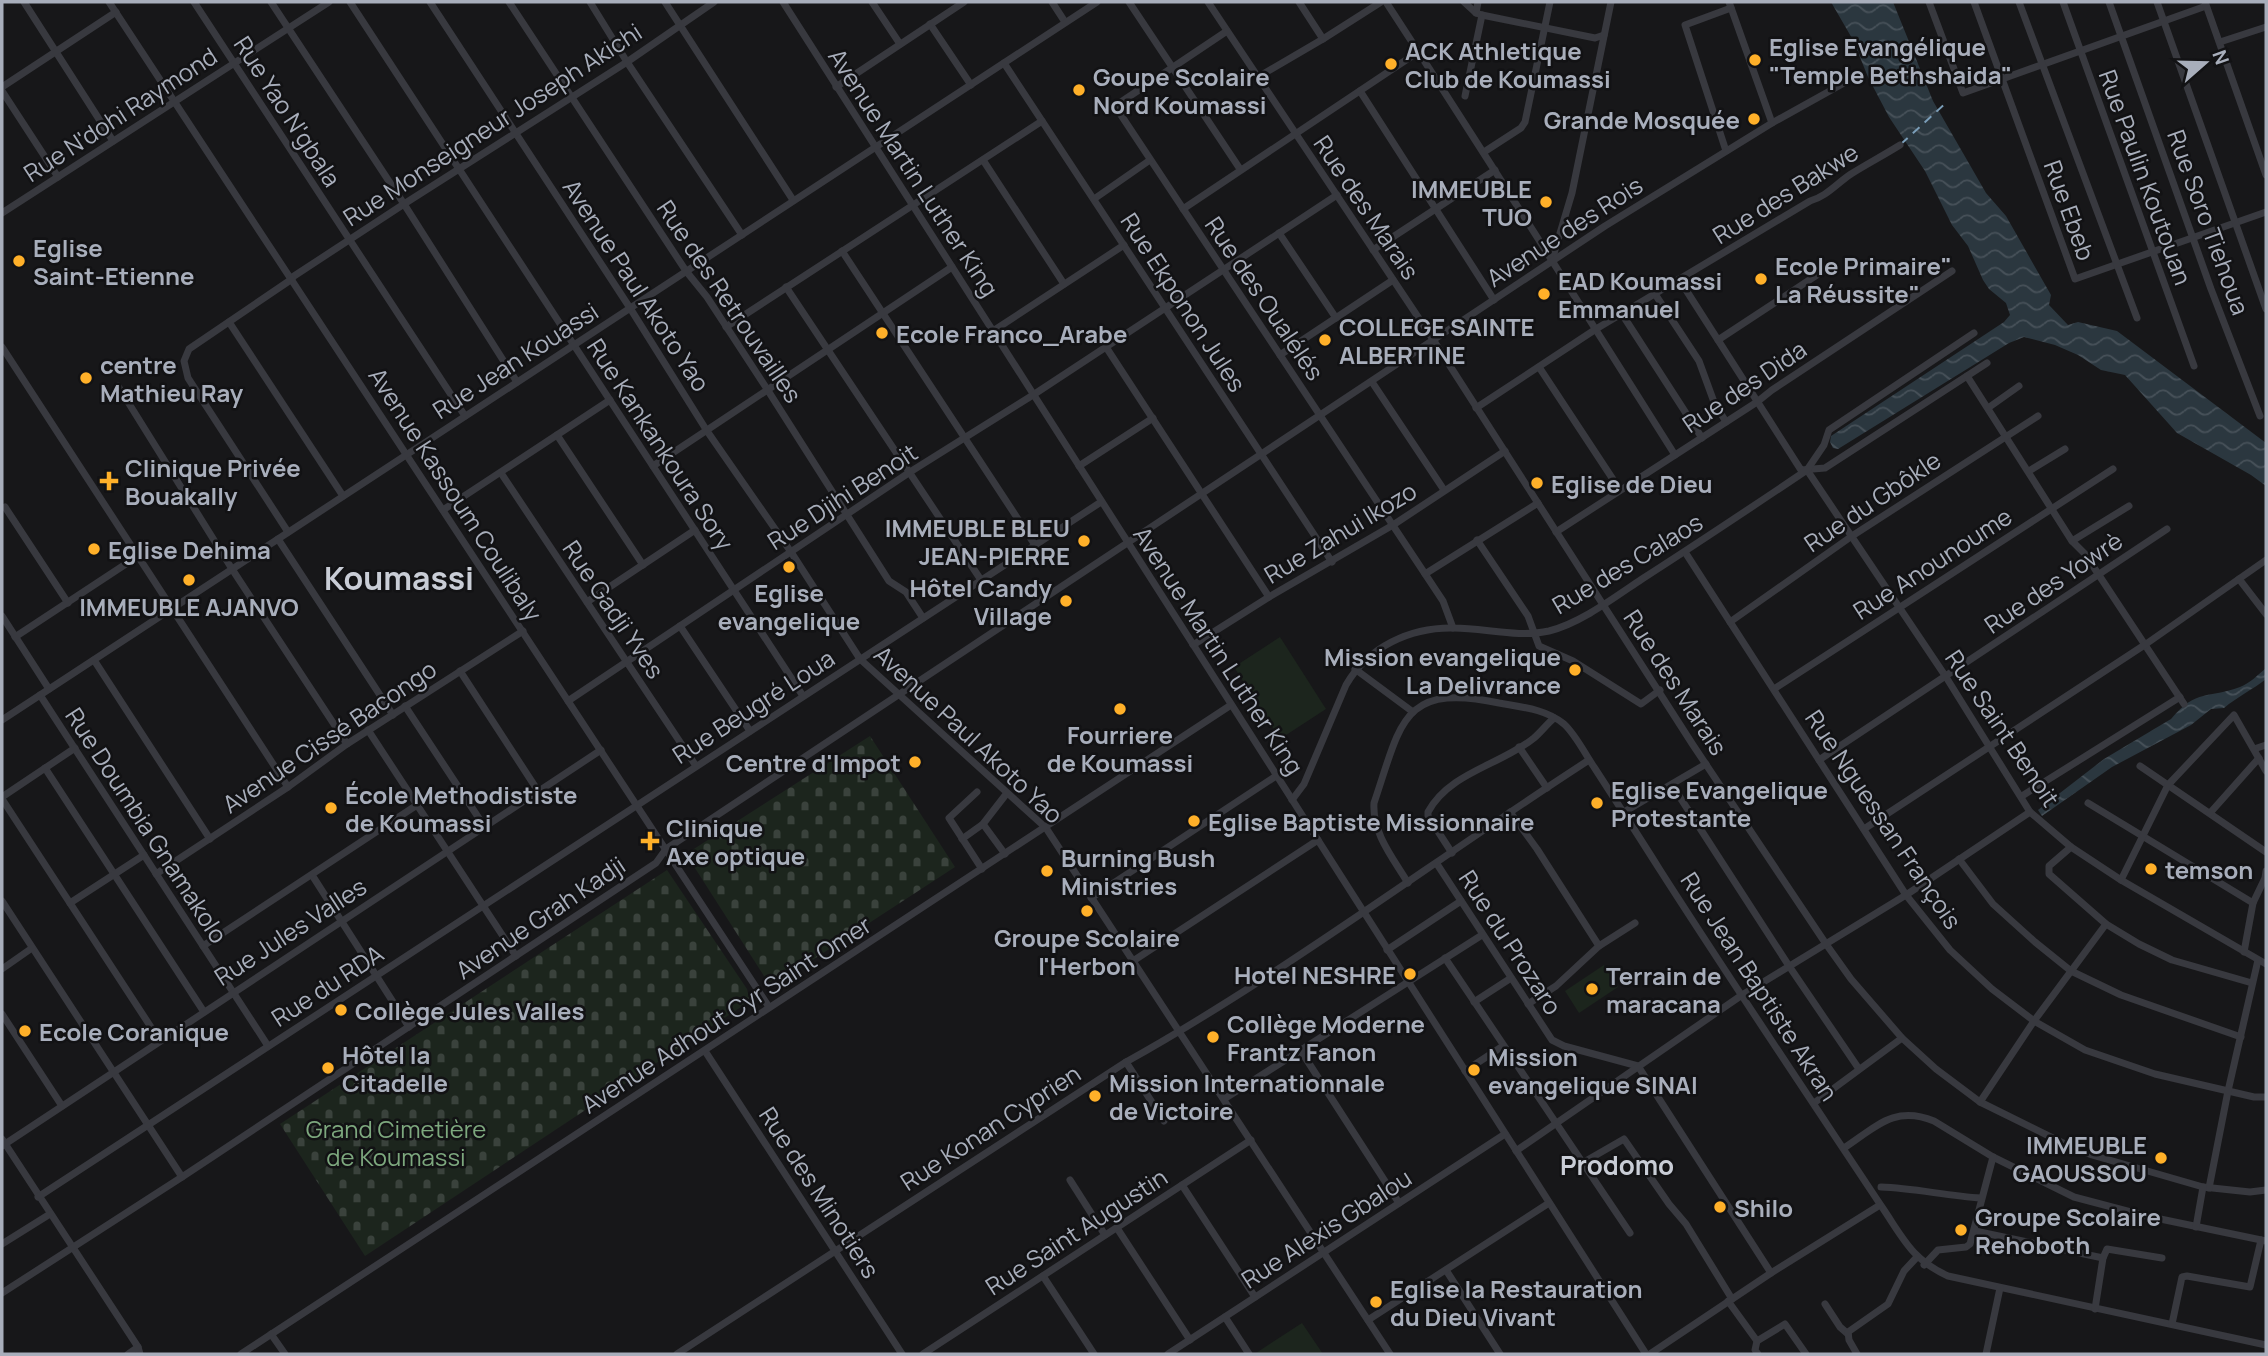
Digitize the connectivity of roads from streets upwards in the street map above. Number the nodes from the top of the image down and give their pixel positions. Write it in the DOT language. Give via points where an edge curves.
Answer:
graph roads {
  1 [pos="24,2"];
  2 [pos="109,2"];
  3 [pos="194,2"];
  4 [pos="271,2"];
  5 [pos="329,2"];
  6 [pos="349,2"];
  7 [pos="430,2"];
  8 [pos="509,2"];
  9 [pos="590,2"];
  10 [pos="665,2"];
  11 [pos="713,2"];
  12 [pos="782,2"];
  13 [pos="872,2"];
  14 [pos="961,2"];
  15 [pos="1052,2"];
  16 [pos="1097,2"];
  17 [pos="1129,2"];
  18 [pos="1208,2"];
  19 [pos="1299,2"];
  20 [pos="1384,2"];
  21 [pos="1464,2"];
  22 [pos="1478,2"];
  23 [pos="1550,2"];
  24 [pos="1611,2"];
  25 [pos="1928,2"];
  26 [pos="1974,2"];
  27 [pos="2019,2"];
  28 [pos="2063,2"];
  29 [pos="2109,2"];
  30 [pos="2157,2"];
  31 [pos="2206,4"];
  32 [pos="1730,5"];
  33 [pos="116,12"];
  34 [pos="1479,14"];
  35 [pos="1065,22"];
  36 [pos="2164,22"];
  37 [pos="680,24"];
  38 [pos="930,24"];
  39 [pos="1545,27"];
  40 [pos="2266,27"];
  41 [pos="289,28"];
  42 [pos="1227,31"];
  43 [pos="1604,35"];
  44 [pos="2121,36"];
  45 [pos="1323,39"];
  46 [pos="2220,43"];
  47 [pos="900,44"];
  48 [pos="56,51"];
  49 [pos="2081,51"];
  50 [pos="1418,52"];
  51 [pos="627,62"];
  52 [pos="234,63"];
  53 [pos="1004,63"];
  54 [pos="2042,65"];
  55 [pos="1173,67"];
  56 [pos="1258,77"];
  57 [pos="1853,78"];
  58 [pos="2002,79"];
  59 [pos="971,85"];
  60 [pos="836,87"];
  61 [pos="2,89"];
  62 [pos="1360,91"];
  63 [pos="572,96"];
  64 [pos="1465,96"];
  65 [pos="175,102"];
  66 [pos="1042,121"];
  67 [pos="1772,122"];
  68 [pos="1295,133"];
  69 [pos="516,134"];
  70 [pos="114,141"];
  71 [pos="1900,145"];
  72 [pos="875,148"];
  73 [pos="1726,151"];
  74 [pos="1484,152"];
  75 [pos="2263,156"];
  76 [pos="983,160"];
  77 [pos="1150,160"];
  78 [pos="459,169"];
  79 [pos="1240,169"];
  80 [pos="1495,170"];
  81 [pos="2266,175"];
  82 [pos="58,177"];
  83 [pos="1337,195"];
  84 [pos="1094,199"];
  85 [pos="793,200"];
  86 [pos="404,204"];
  87 [pos="913,206"];
  88 [pos="1183,209"];
  89 [pos="1436,209"];
  90 [pos="2,212"];
  91 [pos="2266,212"];
  92 [pos="2236,222"];
  93 [pos="1279,233"];
  94 [pos="742,235"];
  95 [pos="2194,237"];
  96 [pos="348,240"];
  97 [pos="1124,245"];
  98 [pos="1373,250"];
  99 [pos="842,251"];
  100 [pos="2152,252"];
  101 [pos="1551,262"];
  102 [pos="2116,265"];
  103 [pos="952,267"];
  104 [pos="1223,270"];
  105 [pos="686,271"];
  106 [pos="1823,271"];
  107 [pos="1952,271"];
  108 [pos="291,278"];
  109 [pos="1393,279"];
  110 [pos="1679,279"];
  111 [pos="1065,284"];
  112 [pos="786,287"];
  113 [pos="1655,294"];
  114 [pos="1494,300"];
  115 [pos="630,308"];
  116 [pos="1165,308"];
  117 [pos="2266,309"];
  118 [pos="883,312"];
  119 [pos="1622,314"];
  120 [pos="1336,318"];
  121 [pos="2137,318"];
  122 [pos="229,322"];
  123 [pos="726,327"];
  124 [pos="1596,329"];
  125 [pos="993,331"];
  126 [pos="1974,333"];
  127 [pos="1718,340"];
  128 [pos="1433,341"];
  129 [pos="573,345"];
  130 [pos="2,347"];
  131 [pos="1106,347"];
  132 [pos="829,349"];
  133 [pos="1280,355"];
  134 [pos="1987,363"];
  135 [pos="2193,366"];
  136 [pos="1538,367"];
  137 [pos="1967,376"];
  138 [pos="517,382"];
  139 [pos="1372,382"];
  140 [pos="118,386"];
  141 [pos="2020,386"];
  142 [pos="767,389"];
  143 [pos="1033,395"];
  144 [pos="610,400"];
  145 [pos="1757,402"];
  146 [pos="1476,408"];
  147 [pos="1988,408"];
  148 [pos="465,416"];
  149 [pos="1320,416"];
  150 [pos="2038,416"];
  151 [pos="2260,416"];
  152 [pos="1153,418"];
  153 [pos="1726,422"];
  154 [pos="707,430"];
  155 [pos="556,436"];
  156 [pos="2006,436"];
  157 [pos="965,438"];
  158 [pos="1702,438"];
  159 [pos="2065,449"];
  160 [pos="1505,451"];
  161 [pos="407,454"];
  162 [pos="1262,455"];
  163 [pos="1675,455"];
  164 [pos="653,466"];
  165 [pos="1079,466"];
  166 [pos="2113,469"];
  167 [pos="1807,470"];
  168 [pos="2029,471"];
  169 [pos="910,472"];
  170 [pos="500,473"];
  171 [pos="1444,490"];
  172 [pos="1620,490"];
  173 [pos="1201,494"];
  174 [pos="343,496"];
  175 [pos="1101,502"];
  176 [pos="1538,503"];
  177 [pos="2129,506"];
  178 [pos="5,507"];
  179 [pos="2052,508"];
  180 [pos="443,510"];
  181 [pos="847,514"];
  182 [pos="1393,525"];
  183 [pos="2167,529"];
  184 [pos="695,530"];
  185 [pos="1556,531"];
  186 [pos="288,532"];
  187 [pos="1852,536"];
  188 [pos="278,539"];
  189 [pos="1477,540"];
  190 [pos="2072,541"];
  191 [pos="1127,542"];
  192 [pos="1035,545"];
  193 [pos="791,552"];
  194 [pos="1685,552"];
  195 [pos="138,556"];
  196 [pos="2266,560"];
  197 [pos="1332,562"];
  198 [pos="643,565"];
  199 [pos="232,569"];
  200 [pos="1425,574"];
  201 [pos="2098,575"];
  202 [pos="2239,579"];
  203 [pos="981,580"];
  204 [pos="734,590"];
  205 [pos="1269,597"];
  206 [pos="68,603"];
  207 [pos="587,603"];
  208 [pos="1602,605"];
  209 [pos="1899,607"];
  210 [pos="172,608"];
  211 [pos="2266,614"];
  212 [pos="2,616"];
  213 [pos="923,618"];
  214 [pos="1730,622"];
  215 [pos="680,626"];
  216 [pos="1453,628"];
  217 [pos="523,631"];
  218 [pos="1534,634"];
  219 [pos="15,637"];
  220 [pos="2146,644"];
  221 [pos="1193,645"];
  222 [pos="860,659"];
  223 [pos="94,660"];
  224 [pos="627,662"];
  225 [pos="1355,669"];
  226 [pos="460,671"];
  227 [pos="1946,677"];
  228 [pos="49,689"];
  229 [pos="1774,689"];
  230 [pos="1660,690"];
  231 [pos="40,695"];
  232 [pos="898,695"];
  233 [pos="803,696"];
  234 [pos="568,701"];
  235 [pos="1231,705"];
  236 [pos="405,706"];
  237 [pos="1413,712"];
  238 [pos="393,715"];
  239 [pos="1554,718"];
  240 [pos="2,720"];
  241 [pos="368,730"];
  242 [pos="750,731"];
  243 [pos="347,744"];
  244 [pos="1990,745"];
  245 [pos="2266,745"];
  246 [pos="1519,747"];
  247 [pos="75,748"];
  248 [pos="2254,749"];
  249 [pos="601,750"];
  250 [pos="2259,758"];
  251 [pos="1589,760"];
  252 [pos="1819,760"];
  253 [pos="1706,764"];
  254 [pos="696,766"];
  255 [pos="2140,766"];
  256 [pos="45,768"];
  257 [pos="2266,769"];
  258 [pos="1276,776"];
  259 [pos="1672,785"];
  260 [pos="2168,785"];
  261 [pos="288,787"];
  262 [pos="1547,788"];
  263 [pos="538,791"];
  264 [pos="977,792"];
  265 [pos="1007,793"];
  266 [pos="2022,796"];
  267 [pos="2,798"];
  268 [pos="1292,800"];
  269 [pos="2088,803"];
  270 [pos="417,805"];
  271 [pos="637,805"];
  272 [pos="1510,812"];
  273 [pos="1623,812"];
  274 [pos="2030,812"];
  275 [pos="2210,813"];
  276 [pos="983,824"];
  277 [pos="484,826"];
  278 [pos="1046,828"];
  279 [pos="1864,829"];
  280 [pos="2142,836"];
  281 [pos="210,839"];
  282 [pos="962,839"];
  283 [pos="1318,840"];
  284 [pos="2071,847"];
  285 [pos="666,849"];
  286 [pos="447,851"];
  287 [pos="2266,852"];
  288 [pos="1452,853"];
  289 [pos="1005,854"];
  290 [pos="144,855"];
  291 [pos="1959,859"];
  292 [pos="1437,864"];
  293 [pos="982,869"];
  294 [pos="114,874"];
  295 [pos="156,874"];
  296 [pos="312,875"];
  297 [pos="2266,875"];
  298 [pos="2121,880"];
  299 [pos="1408,883"];
  300 [pos="1906,895"];
  301 [pos="1091,898"];
  302 [pos="2,901"];
  303 [pos="1461,901"];
  304 [pos="2253,903"];
  305 [pos="70,904"];
  306 [pos="483,906"];
  307 [pos="1363,914"];
  308 [pos="341,921"];
  309 [pos="1635,923"];
  310 [pos="2106,924"];
  311 [pos="1482,935"];
  312 [pos="1826,944"];
  313 [pos="203,946"];
  314 [pos="1599,946"];
  315 [pos="33,948"];
  316 [pos="1387,950"];
  317 [pos="2244,952"];
  318 [pos="516,956"];
  319 [pos="1445,958"];
  320 [pos="2258,960"];
  321 [pos="1133,961"];
  322 [pos="2266,964"];
  323 [pos="1789,966"];
  324 [pos="2,969"];
  325 [pos="2071,971"];
  326 [pos="376,975"];
  327 [pos="1511,978"];
  328 [pos="1408,982"];
  329 [pos="2252,983"];
  330 [pos="233,992"];
  331 [pos="1742,995"];
  332 [pos="1474,1002"];
  333 [pos="1528,1004"];
  334 [pos="769,1007"];
  335 [pos="204,1012"];
  336 [pos="2,1014"];
  337 [pos="2034,1021"];
  338 [pos="409,1027"];
  339 [pos="1180,1032"];
  340 [pos="2241,1037"];
  341 [pos="1902,1038"];
  342 [pos="160,1041"];
  343 [pos="268,1046"];
  344 [pos="1503,1046"];
  345 [pos="705,1051"];
  346 [pos="1301,1051"];
  347 [pos="1126,1062"];
  348 [pos="1638,1066"];
  349 [pos="1859,1069"];
  350 [pos="1465,1071"];
  351 [pos="113,1072"];
  352 [pos="2228,1091"];
  353 [pos="2266,1097"];
  354 [pos="1224,1099"];
  355 [pos="1980,1102"];
  356 [pos="1814,1103"];
  357 [pos="62,1105"];
  358 [pos="1164,1121"];
  359 [pos="1556,1123"];
  360 [pos="148,1125"];
  361 [pos="1505,1134"];
  362 [pos="1251,1140"];
  363 [pos="3,1143"];
  364 [pos="1844,1148"];
  365 [pos="1516,1150"];
  366 [pos="1993,1157"];
  367 [pos="1584,1162"];
  368 [pos="182,1177"];
  369 [pos="1070,1180"];
  370 [pos="1182,1185"];
  371 [pos="1881,1187"];
  372 [pos="2206,1188"];
  373 [pos="2266,1190"];
  374 [pos="38,1197"];
  375 [pos="1981,1198"];
  376 [pos="1399,1203"];
  377 [pos="1549,1203"];
  378 [pos="1880,1205"];
  379 [pos="50,1214"];
  380 [pos="1117,1227"];
  381 [pos="2196,1227"];
  382 [pos="1975,1231"];
  383 [pos="1630,1233"];
  384 [pos="1105,1235"];
  385 [pos="2264,1240"];
  386 [pos="2,1244"];
  387 [pos="72,1246"];
  388 [pos="836,1251"];
  389 [pos="1323,1253"];
  390 [pos="1917,1257"];
  391 [pos="2103,1258"];
  392 [pos="2162,1258"];
  393 [pos="1924,1265"];
  394 [pos="1446,1270"];
  395 [pos="1771,1273"];
  396 [pos="1043,1276"];
  397 [pos="2000,1288"];
  398 [pos="2,1293"];
  399 [pos="1255,1297"];
  400 [pos="1730,1300"];
  401 [pos="1825,1304"];
  402 [pos="2095,1309"];
  403 [pos="1225,1317"];
  404 [pos="1368,1320"];
  405 [pos="2172,1324"];
  406 [pos="271,1334"];
  407 [pos="1848,1334"];
  408 [pos="1190,1340"];
  409 [pos="1757,1340"];
  410 [pos="2266,1345"];
  411 [pos="139,1351"];
  412 [pos="128,1354"];
  413 [pos="241,1354"];
  414 [pos="285,1354"];
  415 [pos="677,1354"];
  416 [pos="902,1354"];
  417 [pos="923,1354"];
  418 [pos="1094,1354"];
  419 [pos="1168,1354"];
  420 [pos="1250,1354"];
  421 [pos="1390,1354"];
  422 [pos="1500,1354"];
  423 [pos="1648,1354"];
  424 [pos="1758,1354"];
  425 [pos="1806,1354"];
  426 [pos="1857,1354"];
  427 [pos="1986,1354"];
  1 -- 48 [label="street"];
  2 -- 33 [label="street, Avenue Kassoum Coulibaly"];
  3 -- 52 [label="street, Rue Yao N'gbala"];
  4 -- 41 [label="street"];
  5 -- 41 [label="street, Rue N'dohi Raymond"];
  6 -- 78 [label="street, Rue Kankankoura Sory"];
  7 -- 69 [label="street, Avenue Paul Akoto Yao"];
  8 -- 63 [label="street, Rue des Retrouvailles"];
  9 -- 51 [label="street"];
  10 -- 37 [label="street"];
  11 -- 37 [label="street, Rue Monseigneur Joseph Akichi"];
  12 -- 60 [label="street, Avenue Martin Luther King"];
  13 -- 47 [label="street"];
  14 -- 38 [label="street"];
  15 -- 35 [label="street"];
  16 -- 35 [label="street, Rue Jean Kouassi"];
  17 -- 55 [label="street"];
  18 -- 42 [label="street, Rue des Marais"];
  19 -- 45 [label="street"];
  20 -- 45 [label="street"];
  20 -- 50 [label="street"];
  21 -- 34 [label="street"];
  22 -- 34 [label="street"];
  23 -- 39 [label="street"];
  24 -- 43 [label="street"];
  25 -- 58 [label="street" via="1963,93"];
  26 -- 58 [label="street, Rue Ebeb"];
  27 -- 54 [label="street"];
  28 -- 49 [label="street, Rue Paulin Koutouan"];
  29 -- 44 [label="street, Rue Soro Tiehoua"];
  30 -- 36 [label="street"];
  31 -- 36 [label="street"];
  31 -- 46 [label="street"];
  32 -- 67 [label="street"];
  32 -- 73 [label="street" via="1685,25"];
  33 -- 48 [label="street"];
  33 -- 65 [label="street, Avenue Kassoum Coulibaly"];
  34 -- 39 [label="street"];
  34 -- 64 [label="street"];
  35 -- 53 [label="street, Rue Jean Kouassi"];
  36 -- 44 [label="street"];
  36 -- 92 [label="street"];
  37 -- 51 [label="street, Rue Monseigneur Joseph Akichi"];
  37 -- 85 [label="street"];
  38 -- 47 [label="street"];
  38 -- 59 [label="street"];
  39 -- 43 [label="street" via="1595,38"];
  39 -- 74 [label="street" via="1525,122"];
  40 -- 46 [label="street"];
  41 -- 52 [label="street, Rue N'dohi Raymond"];
  41 -- 86 [label="street"];
  42 -- 55 [label="street, Rue des Oualélés"];
  42 -- 56 [label="street, Rue des Marais"];
  43 -- 101 [label="street" via="1572,193"];
  44 -- 49 [label="street"];
  44 -- 95 [label="street, Rue Soro Tiehoua"];
  45 -- 56 [label="street"];
  46 -- 75 [label="street"];
  47 -- 60 [label="street"];
  48 -- 61 [label="street"];
  48 -- 70 [label="street"];
  49 -- 54 [label="street"];
  49 -- 100 [label="street, Rue Paulin Koutouan"];
  50 -- 62 [label="street"];
  50 -- 74 [label="street"];
  51 -- 63 [label="street, Rue Monseigneur Joseph Akichi"];
  51 -- 94 [label="street"];
  52 -- 65 [label="street, Rue N'dohi Raymond"];
  52 -- 96 [label="street, Rue Yao N'gbala"];
  53 -- 59 [label="street, Rue Jean Kouassi"];
  53 -- 66 [label="street, Rue Ekponon Jules"];
  54 -- 58 [label="street"];
  54 -- 102 [label="street"];
  55 -- 77 [label="street, Rue des Oualélés" via="1115,106"];
  55 -- 79 [label="street"];
  56 -- 68 [label="street, Rue des Marais"];
  57 -- 67 [label="street, Avenue des Rois"];
  58 -- 102 [label="street, Rue Ebeb" via="2074,278"];
  59 -- 72 [label="street, Rue Jean Kouassi"];
  60 -- 72 [label="street, Avenue Martin Luther King"];
  61 -- 82 [label="street"];
  62 -- 68 [label="street"];
  62 -- 89 [label="street"];
  63 -- 69 [label="street, Rue Monseigneur Joseph Akichi"];
  63 -- 105 [label="street, Rue des Retrouvailles"];
  65 -- 70 [label="street, Rue N'dohi Raymond"];
  65 -- 108 [label="street, Avenue Kassoum Coulibaly"];
  66 -- 76 [label="street"];
  66 -- 84 [label="street, Rue Ekponon Jules"];
  67 -- 73 [label="street, Avenue des Rois"];
  68 -- 79 [label="street"];
  68 -- 83 [label="street, Rue des Marais"];
  69 -- 78 [label="street, Rue Monseigneur Joseph Akichi"];
  69 -- 115 [label="street, Avenue Paul Akoto Yao"];
  70 -- 82 [label="street, Rue N'dohi Raymond"];
  71 -- 110 [label="street, Rue des Bakwe" via="1852,173 1824,197"];
  72 -- 85 [label="street, Rue Jean Kouassi"];
  72 -- 87 [label="street, Avenue Martin Luther King"];
  73 -- 101 [label="street, Avenue des Rois"];
  74 -- 80 [label="street"];
  75 -- 81 [label="street"];
  76 -- 87 [label="street"];
  76 -- 111 [label="street"];
  77 -- 84 [label="street"];
  77 -- 88 [label="street, Rue des Oualélés"];
  78 -- 86 [label="street, Rue Monseigneur Joseph Akichi"];
  78 -- 129 [label="street, Rue Kankankoura Sory"];
  79 -- 88 [label="street"];
  80 -- 89 [label="street"];
  80 -- 101 [label="street"];
  82 -- 90 [label="street, Rue N'dohi Raymond"];
  83 -- 93 [label="street, Rue Djihi Benoit"];
  83 -- 98 [label="street, Rue des Marais"];
  84 -- 97 [label="street, Rue Ekponon Jules"];
  85 -- 94 [label="street, Rue Jean Kouassi"];
  86 -- 96 [label="street, Rue Monseigneur Joseph Akichi"];
  86 -- 138 [label="street"];
  87 -- 99 [label="street"];
  87 -- 103 [label="street, Avenue Martin Luther King"];
  88 -- 104 [label="street, Rue des Oualélés"];
  89 -- 98 [label="street"];
  89 -- 114 [label="street"];
  91 -- 92 [label="street, Rue Ebeb"];
  92 -- 95 [label="street, Rue Ebeb"];
  92 -- 117 [label="street"];
  93 -- 104 [label="street, Rue Djihi Benoit"];
  93 -- 120 [label="street"];
  94 -- 105 [label="street, Rue Jean Kouassi"];
  95 -- 100 [label="street, Rue Ebeb"];
  95 -- 151 [label="street, Rue Soro Tiehoua"];
  96 -- 108 [label="street, Rue Monseigneur Joseph Akichi"];
  96 -- 148 [label="street, Rue Yao N'gbala"];
  97 -- 111 [label="street"];
  97 -- 116 [label="street, Rue Ekponon Jules"];
  98 -- 109 [label="street, Rue des Marais"];
  99 -- 112 [label="street"];
  99 -- 118 [label="street"];
  100 -- 102 [label="street, Rue Ebeb"];
  100 -- 135 [label="street, Rue Paulin Koutouan"];
  101 -- 114 [label="street, Avenue des Rois"];
  101 -- 124 [label="street"];
  102 -- 121 [label="street"];
  103 -- 118 [label="street"];
  103 -- 125 [label="street, Avenue Martin Luther King"];
  104 -- 116 [label="street, Rue Djihi Benoit"];
  104 -- 133 [label="street, Rue des Oualélés"];
  105 -- 115 [label="street, Rue Jean Kouassi"];
  105 -- 123 [label="street, Rue des Retrouvailles"];
  106 -- 127 [label="street"];
  107 -- 145 [label="street, Rue des Dida"];
  108 -- 122 [label="street, Rue Monseigneur Joseph Akichi"];
  108 -- 161 [label="street, Avenue Kassoum Coulibaly"];
  109 -- 120 [label="street"];
  109 -- 128 [label="street, Rue des Marais"];
  110 -- 113 [label="street, Rue des Bakwe"];
  110 -- 127 [label="street, Rue Saint Benoit"];
  111 -- 125 [label="street"];
  112 -- 123 [label="street"];
  112 -- 132 [label="street"];
  113 -- 119 [label="street, Rue des Bakwe"];
  113 -- 153 [label="street" via="1699,361"];
  114 -- 128 [label="street, Avenue des Rois"];
  115 -- 129 [label="street, Rue Jean Kouassi"];
  115 -- 154 [label="street, Avenue Paul Akoto Yao"];
  116 -- 131 [label="street, Rue Djihi Benoit"];
  116 -- 162 [label="street, Rue Ekponon Jules"];
  118 -- 132 [label="street"];
  118 -- 157 [label="street"];
  119 -- 124 [label="street, Rue des Bakwe"];
  119 -- 158 [label="street"];
  120 -- 133 [label="street"];
  122 -- 174 [label="street"];
  122 -- 186 [label="street, Rue Monseigneur Joseph Akichi" via="189,349 184,361 188,378"];
  123 -- 142 [label="street, Rue des Retrouvailles"];
  124 -- 136 [label="street, Rue des Bakwe"];
  124 -- 163 [label="street"];
  125 -- 143 [label="street, Avenue Martin Luther King"];
  126 -- 167 [label="street" via="1829,430"];
  127 -- 145 [label="street, Rue Saint Benoit"];
  128 -- 139 [label="street, Avenue des Rois"];
  128 -- 146 [label="street, Rue des Marais"];
  129 -- 138 [label="street, Rue Jean Kouassi"];
  129 -- 144 [label="street, Rue Kankankoura Sory"];
  130 -- 195 [label="street"];
  131 -- 143 [label="street, Rue Djihi Benoit"];
  131 -- 152 [label="street"];
  132 -- 142 [label="street"];
  132 -- 169 [label="street"];
  133 -- 149 [label="street, Rue des Oualélés"];
  134 -- 137 [label="street"];
  136 -- 146 [label="street, Rue des Bakwe"];
  136 -- 172 [label="street"];
  137 -- 147 [label="street"];
  137 -- 167 [label="street" via="1825,468"];
  138 -- 148 [label="street, Rue Jean Kouassi"];
  139 -- 149 [label="street, Avenue des Rois"];
  139 -- 171 [label="street"];
  140 -- 199 [label="street"];
  141 -- 147 [label="street"];
  142 -- 154 [label="street"];
  142 -- 181 [label="street, Rue des Retrouvailles"];
  143 -- 157 [label="street, Rue Djihi Benoit"];
  143 -- 165 [label="street, Avenue Martin Luther King"];
  144 -- 155 [label="street"];
  144 -- 164 [label="street, Rue Kankankoura Sory"];
  145 -- 153 [label="street, Rue des Dida"];
  145 -- 167 [label="street, Rue Saint Benoit" via="1798,466"];
  146 -- 160 [label="street, Rue des Marais"];
  147 -- 156 [label="street"];
  148 -- 161 [label="street, Rue Jean Kouassi"];
  149 -- 162 [label="street, Avenue des Rois"];
  149 -- 182 [label="street, Rue des Oualélés"];
  150 -- 156 [label="street, Rue du Gbôkle"];
  152 -- 165 [label="street"];
  152 -- 173 [label="street"];
  153 -- 158 [label="street, Rue des Dida"];
  154 -- 164 [label="street"];
  154 -- 193 [label="street, Avenue Paul Akoto Yao"];
  155 -- 170 [label="street"];
  155 -- 198 [label="street"];
  156 -- 168 [label="street"];
  156 -- 187 [label="street, Rue du Gbôkle"];
  157 -- 169 [label="street, Rue Djihi Benoit"];
  157 -- 192 [label="street"];
  158 -- 163 [label="street, Rue des Dida"];
  159 -- 168 [label="street"];
  160 -- 171 [label="street, Rue Zahui Ikozo"];
  160 -- 176 [label="street, Rue des Marais"];
  161 -- 174 [label="street, Rue Jean Kouassi"];
  161 -- 180 [label="street, Avenue Kassoum Coulibaly"];
  162 -- 173 [label="street, Avenue des Rois"];
  162 -- 197 [label="street, Rue Ekponon Jules"];
  163 -- 172 [label="street, Rue des Dida"];
  164 -- 184 [label="street, Rue Kankankoura Sory"];
  165 -- 175 [label="street, Avenue Martin Luther King"];
  166 -- 179 [label="street, Rue Anounoume"];
  167 -- 187 [label="street, Rue Saint Benoit"];
  167 -- 194 [label="street, Rue des Calaos"];
  168 -- 179 [label="street"];
  169 -- 181 [label="street, Rue Djihi Benoit"];
  169 -- 203 [label="street"];
  170 -- 180 [label="street"];
  170 -- 207 [label="street, Rue Gadji Yves"];
  171 -- 182 [label="street, Rue Zahui Ikozo"];
  172 -- 185 [label="street, Rue des Dida"];
  173 -- 191 [label="street, Avenue des Rois"];
  173 -- 205 [label="street"];
  174 -- 186 [label="street, Rue Jean Kouassi"];
  175 -- 191 [label="street, Avenue Martin Luther King"];
  175 -- 192 [label="street, Rue Beugré Loua"];
  176 -- 185 [label="street, Rue des Marais"];
  176 -- 189 [label="street"];
  177 -- 190 [label="street"];
  178 -- 206 [label="street"];
  179 -- 190 [label="street"];
  179 -- 209 [label="street, Rue Anounoume"];
  180 -- 217 [label="street, Avenue Kassoum Coulibaly"];
  181 -- 193 [label="street, Rue Djihi Benoit"];
  181 -- 213 [label="street, Rue des Retrouvailles" via="889,581 906,592"];
  182 -- 197 [label="street, Rue Zahui Ikozo"];
  182 -- 200 [label="street, Rue des Oualélés"];
  183 -- 201 [label="street, Rue des Yowrè"];
  184 -- 198 [label="street"];
  184 -- 204 [label="street, Rue Kankankoura Sory"];
  185 -- 208 [label="street, Rue des Marais"];
  186 -- 188 [label="street, Rue Jean Kouassi"];
  187 -- 209 [label="street, Rue Saint Benoit"];
  187 -- 214 [label="street, Rue du Gbôkle"];
  188 -- 199 [label="street, Rue Jean Kouassi"];
  188 -- 238 [label="street"];
  189 -- 200 [label="street"];
  189 -- 218 [label="street" via="1528,617"];
  190 -- 201 [label="street"];
  191 -- 221 [label="street, Avenue Martin Luther King"];
  191 -- 232 [label="street, Avenue Grah Kadji"];
  192 -- 203 [label="street, Rue Beugré Loua"];
  193 -- 204 [label="street, Rue Djihi Benoit"];
  193 -- 222 [label="street, Avenue Paul Akoto Yao"];
  194 -- 208 [label="street, Rue des Calaos"];
  194 -- 214 [label="street, Rue Nguessan François"];
  195 -- 206 [label="street"];
  195 -- 210 [label="street"];
  196 -- 202 [label="street"];
  197 -- 205 [label="street, Rue Zahui Ikozo"];
  198 -- 207 [label="street"];
  199 -- 210 [label="street, Rue Jean Kouassi"];
  199 -- 243 [label="street"];
  200 -- 216 [label="street, Rue des Oualélés" via="1443,601"];
  201 -- 220 [label="street"];
  201 -- 227 [label="street, Rue des Yowrè"];
  202 -- 211 [label="street"];
  202 -- 220 [label="street"];
  203 -- 213 [label="street, Rue Beugré Loua"];
  204 -- 215 [label="street, Rue Djihi Benoit"];
  204 -- 233 [label="street, Rue Kankankoura Sory"];
  205 -- 221 [label="street, Rue Zahui Ikozo"];
  206 -- 219 [label="street"];
  207 -- 224 [label="street, Rue Gadji Yves"];
  208 -- 218 [label="street, Rue des Calaos" via="1561,627"];
  208 -- 230 [label="street, Rue des Marais"];
  209 -- 227 [label="street, Rue Saint Benoit"];
  209 -- 229 [label="street, Rue Anounoume"];
  210 -- 223 [label="street, Rue Jean Kouassi"];
  210 -- 261 [label="street"];
  212 -- 219 [label="street"];
  213 -- 222 [label="street, Rue Beugré Loua"];
  214 -- 229 [label="street, Rue Nguessan François"];
  215 -- 224 [label="street, Rue Djihi Benoit"];
  215 -- 242 [label="street"];
  216 -- 218 [label="street, Rue des Calaos"];
  216 -- 225 [label="street, Rue des Calaos" via="1401,638 1372,652"];
  217 -- 226 [label="street, Avenue Cissé Bacongo"];
  217 -- 234 [label="street, Avenue Kassoum Coulibaly"];
  218 -- 230 [label="street" via="1539,646 1573,661 1641,704"];
  219 -- 228 [label="street"];
  220 -- 244 [label="street"];
  220 -- 266 [label="street" via="2182,701"];
  221 -- 235 [label="street, Avenue Martin Luther King"];
  222 -- 232 [label="street, Avenue Paul Akoto Yao"];
  222 -- 233 [label="street, Rue Beugré Loua"];
  223 -- 228 [label="street, Rue Jean Kouassi"];
  223 -- 281 [label="street"];
  224 -- 234 [label="street, Rue Djihi Benoit"];
  224 -- 254 [label="street, Rue Gadji Yves"];
  225 -- 237 [label="street"];
  225 -- 268 [label="street, Rue des Calaos" via="1304,784"];
  226 -- 236 [label="street, Avenue Cissé Bacongo"];
  226 -- 263 [label="street"];
  227 -- 244 [label="street, Rue Saint Benoit"];
  227 -- 252 [label="street, Rue des Yowrè"];
  228 -- 231 [label="street, Rue Jean Kouassi"];
  229 -- 252 [label="street, Rue Nguessan François"];
  230 -- 253 [label="street, Rue des Marais"];
  231 -- 240 [label="street, Rue Jean Kouassi"];
  231 -- 247 [label="street, Rue Doumbia Gnamakolo"];
  232 -- 265 [label="street, Avenue Paul Akoto Yao"];
  232 -- 285 [label="street, Avenue Grah Kadji"];
  233 -- 242 [label="street, Rue Beugré Loua"];
  234 -- 249 [label="street, Avenue Kassoum Coulibaly"];
  235 -- 258 [label="street, Avenue Martin Luther King"];
  235 -- 278 [label="street, Avenue Adhout Cyr Saint Omer"];
  236 -- 238 [label="street, Avenue Cissé Bacongo"];
  236 -- 277 [label="street"];
  237 -- 239 [label="street, Rue Jean Baptiste Akran" via="1438,698 1454,696 1525,708"];
  237 -- 299 [label="street" via="1398,731 1373,814 1375,827"];
  238 -- 241 [label="street, Avenue Cissé Bacongo"];
  239 -- 246 [label="street"];
  239 -- 251 [label="street, Rue Jean Baptiste Akran" via="1565,725"];
  241 -- 243 [label="street, Avenue Cissé Bacongo"];
  241 -- 270 [label="street"];
  242 -- 254 [label="street, Rue Beugré Loua"];
  243 -- 261 [label="street, Avenue Cissé Bacongo"];
  244 -- 266 [label="street, Rue Saint Benoit"];
  244 -- 279 [label="street"];
  245 -- 248 [label="street"];
  246 -- 262 [label="street"];
  246 -- 288 [label="street" via="1444,789 1431,806 1429,816"];
  247 -- 256 [label="street"];
  247 -- 290 [label="street, Rue Doumbia Gnamakolo"];
  248 -- 250 [label="street"];
  248 -- 260 [label="street" via="2234,715"];
  249 -- 263 [label="street, Rue Jules Valles"];
  249 -- 271 [label="street, Avenue Kassoum Coulibaly"];
  250 -- 257 [label="street"];
  250 -- 275 [label="street"];
  251 -- 262 [label="street, Rue Konan Cyprien"];
  251 -- 273 [label="street, Rue Jean Baptiste Akran"];
  252 -- 279 [label="street, Rue Nguessan François"];
  253 -- 259 [label="street"];
  253 -- 312 [label="street, Rue des Marais"];
  254 -- 271 [label="street, Rue Beugré Loua"];
  255 -- 260 [label="street"];
  256 -- 267 [label="street"];
  256 -- 294 [label="street"];
  258 -- 268 [label="street, Avenue Martin Luther King"];
  258 -- 301 [label="street"];
  259 -- 273 [label="street"];
  259 -- 323 [label="street"];
  260 -- 275 [label="street"];
  260 -- 280 [label="street"];
  261 -- 281 [label="street, Avenue Cissé Bacongo"];
  262 -- 272 [label="street, Rue Konan Cyprien"];
  263 -- 277 [label="street, Rue Jules Valles"];
  264 -- 282 [label="street" via="949,817"];
  265 -- 276 [label="street"];
  265 -- 278 [label="street, Avenue Paul Akoto Yao"];
  266 -- 274 [label="street, Rue Saint Benoit"];
  267 -- 305 [label="street"];
  268 -- 283 [label="street, Avenue Martin Luther King"];
  269 -- 280 [label="street"];
  270 -- 286 [label="street"];
  270 -- 296 [label="street"];
  271 -- 285 [label="street, Avenue Kassoum Coulibaly"];
  271 -- 306 [label="street, Rue du RDA"];
  272 -- 288 [label="street, Rue Konan Cyprien"];
  272 -- 314 [label="street"];
  273 -- 331 [label="street, Rue Jean Baptiste Akran"];
  274 -- 284 [label="street, Rue Saint Benoit"];
  274 -- 291 [label="street"];
  275 -- 287 [label="street"];
  276 -- 282 [label="street"];
  276 -- 289 [label="street"];
  277 -- 286 [label="street, Rue Jules Valles"];
  278 -- 289 [label="street, Avenue Adhout Cyr Saint Omer"];
  278 -- 301 [label="street, Avenue Paul Akoto Yao"];
  279 -- 300 [label="street, Rue Nguessan François"];
  280 -- 298 [label="street"];
  280 -- 304 [label="street"];
  281 -- 295 [label="street, Avenue Cissé Bacongo"];
  282 -- 293 [label="street"];
  283 -- 307 [label="street, Avenue Martin Luther King"];
  283 -- 321 [label="street"];
  284 -- 298 [label="street, Rue Saint Benoit"];
  284 -- 310 [label="street" via="2049,866 2049,874"];
  285 -- 318 [label="street, Avenue Grah Kadji" via="656,863"];
  285 -- 334 [label="street, Avenue Kassoum Coulibaly"];
  286 -- 306 [label="street"];
  286 -- 308 [label="street, Rue Jules Valles"];
  288 -- 292 [label="street, Rue Konan Cyprien"];
  289 -- 293 [label="street, Avenue Adhout Cyr Saint Omer"];
  290 -- 294 [label="street"];
  290 -- 295 [label="street, Rue Doumbia Gnamakolo"];
  291 -- 300 [label="street"];
  291 -- 325 [label="street" via="1993,904"];
  292 -- 299 [label="street, Rue Konan Cyprien"];
  292 -- 303 [label="street, Rue du Prozaro"];
  293 -- 334 [label="street, Avenue Adhout Cyr Saint Omer"];
  294 -- 305 [label="street"];
  294 -- 335 [label="street"];
  295 -- 313 [label="street, Rue Doumbia Gnamakolo"];
  296 -- 308 [label="street"];
  296 -- 313 [label="street"];
  297 -- 304 [label="street"];
  298 -- 317 [label="street, Rue Saint Benoit"];
  299 -- 307 [label="street, Rue Konan Cyprien"];
  300 -- 312 [label="street"];
  300 -- 337 [label="street, Rue Nguessan François" via="1950,950"];
  301 -- 321 [label="street, Avenue Paul Akoto Yao"];
  302 -- 315 [label="street"];
  303 -- 311 [label="street, Rue du Prozaro"];
  303 -- 316 [label="street"];
  304 -- 317 [label="street"];
  305 -- 342 [label="street"];
  306 -- 318 [label="street"];
  306 -- 326 [label="street, Rue du RDA"];
  307 -- 316 [label="street, Avenue Martin Luther King"];
  307 -- 339 [label="street, Rue Konan Cyprien"];
  308 -- 326 [label="street"];
  308 -- 330 [label="street, Rue Jules Valles"];
  309 -- 314 [label="street"];
  310 -- 325 [label="street"];
  310 -- 329 [label="street" via="2172,960"];
  311 -- 319 [label="street"];
  311 -- 327 [label="street, Rue du Prozaro"];
  312 -- 323 [label="street"];
  312 -- 341 [label="street, Rue des Marais"];
  313 -- 330 [label="street, Rue Doumbia Gnamakolo"];
  314 -- 333 [label="street" via="1556,986"];
  315 -- 324 [label="street"];
  315 -- 351 [label="street"];
  316 -- 328 [label="street, Avenue Martin Luther King"];
  317 -- 320 [label="street, Rue Saint Benoit"];
  318 -- 338 [label="street, Avenue Grah Kadji"];
  319 -- 328 [label="street"];
  319 -- 332 [label="street"];
  320 -- 322 [label="street, Rue Saint Benoit"];
  320 -- 329 [label="street"];
  321 -- 339 [label="street, Avenue Paul Akoto Yao"];
  323 -- 331 [label="street"];
  323 -- 349 [label="street"];
  325 -- 337 [label="street"];
  325 -- 340 [label="street" via="2121,995"];
  326 -- 338 [label="street"];
  326 -- 343 [label="street, Rue du RDA"];
  327 -- 332 [label="street"];
  327 -- 333 [label="street, Rue du Prozaro"];
  328 -- 346 [label="street"];
  328 -- 350 [label="street, Avenue Martin Luther King"];
  329 -- 340 [label="street"];
  330 -- 335 [label="street, Rue Jules Valles"];
  330 -- 343 [label="street, Rue Doumbia Gnamakolo"];
  331 -- 348 [label="street"];
  331 -- 356 [label="street, Rue Jean Baptiste Akran"];
  332 -- 344 [label="street"];
  333 -- 348 [label="street, Rue du Prozaro" via="1558,1044"];
  334 -- 345 [label="street, Avenue Adhout Cyr Saint Omer"];
  335 -- 342 [label="street, Rue Jules Valles"];
  336 -- 357 [label="street"];
  337 -- 352 [label="street, Rue Nguessan François" via="2085,1050 2155,1074"];
  337 -- 355 [label="street"];
  338 -- 368 [label="street, Avenue Grah Kadji"];
  339 -- 347 [label="street, Rue Konan Cyprien"];
  339 -- 354 [label="street, Avenue Paul Akoto Yao"];
  340 -- 352 [label="street"];
  341 -- 349 [label="street"];
  341 -- 355 [label="street, Rue des Marais"];
  342 -- 351 [label="street, Rue Jules Valles"];
  343 -- 360 [label="street, Rue du RDA"];
  344 -- 350 [label="street"];
  344 -- 359 [label="street"];
  345 -- 388 [label="street, Rue des Minotiers"];
  345 -- 406 [label="street, Avenue Adhout Cyr Saint Omer"];
  346 -- 354 [label="street"];
  346 -- 376 [label="street"];
  347 -- 358 [label="street"];
  347 -- 388 [label="street, Rue Konan Cyprien"];
  348 -- 359 [label="street"];
  348 -- 395 [label="street"];
  349 -- 356 [label="street"];
  350 -- 361 [label="street, Avenue Martin Luther King"];
  351 -- 357 [label="street, Rue Jules Valles"];
  351 -- 360 [label="street"];
  352 -- 353 [label="street, Rue Nguessan François"];
  352 -- 372 [label="street"];
  354 -- 362 [label="street, Avenue Paul Akoto Yao"];
  355 -- 372 [label="street, Rue des Marais" via="2092,1155"];
  356 -- 364 [label="street, Rue Jean Baptiste Akran"];
  357 -- 363 [label="street, Rue Jules Valles"];
  359 -- 365 [label="street"];
  359 -- 367 [label="street"];
  360 -- 368 [label="street"];
  360 -- 374 [label="street, Rue du RDA"];
  361 -- 365 [label="street, Avenue Martin Luther King"];
  361 -- 376 [label="street, Rue Alexis Gbalou"];
  362 -- 370 [label="street, Rue Saint Augustin"];
  362 -- 389 [label="street, Avenue Paul Akoto Yao"];
  363 -- 374 [label="street"];
  364 -- 366 [label="street" via="1890,1118 1906,1114 1934,1121"];
  364 -- 378 [label="street, Rue Jean Baptiste Akran"];
  365 -- 377 [label="street, Avenue Martin Luther King"];
  366 -- 375 [label="street"];
  366 -- 381 [label="street" via="2074,1197"];
  367 -- 383 [label="street"];
  367 -- 400 [label="street" via="1624,1139 1686,1224"];
  368 -- 387 [label="street, Avenue Grah Kadji"];
  369 -- 384 [label="street"];
  370 -- 380 [label="street, Rue Saint Augustin"];
  370 -- 399 [label="street"];
  371 -- 375 [label="street"];
  372 -- 373 [label="street, Rue des Marais"];
  372 -- 381 [label="street"];
  374 -- 379 [label="street"];
  375 -- 382 [label="street"];
  376 -- 389 [label="street, Rue Alexis Gbalou"];
  377 -- 394 [label="street"];
  377 -- 423 [label="street, Avenue Martin Luther King"];
  378 -- 390 [label="street, Rue Jean Baptiste Akran"];
  378 -- 395 [label="street"];
  379 -- 386 [label="street"];
  379 -- 387 [label="street"];
  380 -- 384 [label="street, Rue Saint Augustin"];
  380 -- 408 [label="street"];
  381 -- 385 [label="street"];
  382 -- 391 [label="street"];
  382 -- 393 [label="street" via="1968,1246 1938,1250"];
  384 -- 396 [label="street, Rue Saint Augustin"];
  385 -- 405 [label="street" via="2250,1287 2182,1277"];
  387 -- 398 [label="street, Avenue Grah Kadji"];
  387 -- 411 [label="street"];
  388 -- 415 [label="street, Rue Konan Cyprien"];
  388 -- 416 [label="street, Rue des Minotiers"];
  389 -- 399 [label="street, Rue Alexis Gbalou"];
  389 -- 404 [label="street, Avenue Paul Akoto Yao"];
  390 -- 393 [label="street, Rue Jean Baptiste Akran"];
  390 -- 407 [label="street" via="1904,1271 1888,1304"];
  391 -- 392 [label="street" via="2111,1249"];
  391 -- 402 [label="street"];
  393 -- 397 [label="street, Rue Jean Baptiste Akran" via="1948,1276"];
  394 -- 404 [label="street"];
  394 -- 422 [label="street"];
  395 -- 400 [label="street"];
  396 -- 417 [label="street, Rue Saint Augustin"];
  396 -- 418 [label="street"];
  397 -- 402 [label="street, Rue Jean Baptiste Akran"];
  397 -- 427 [label="street"];
  399 -- 403 [label="street, Rue Alexis Gbalou"];
  400 -- 409 [label="street"];
  400 -- 423 [label="street"];
  401 -- 407 [label="street"];
  402 -- 405 [label="street, Rue Jean Baptiste Akran"];
  403 -- 408 [label="street, Rue Alexis Gbalou"];
  403 -- 420 [label="street"];
  404 -- 421 [label="street, Avenue Paul Akoto Yao"];
  405 -- 410 [label="street, Rue Jean Baptiste Akran"];
  406 -- 413 [label="street, Avenue Adhout Cyr Saint Omer"];
  406 -- 414 [label="street"];
  407 -- 426 [label="street"];
  408 -- 419 [label="street, Rue Alexis Gbalou"];
  409 -- 424 [label="street"];
  409 -- 425 [label="street" via="1785,1324"];
  411 -- 412 [label="street"];
}
